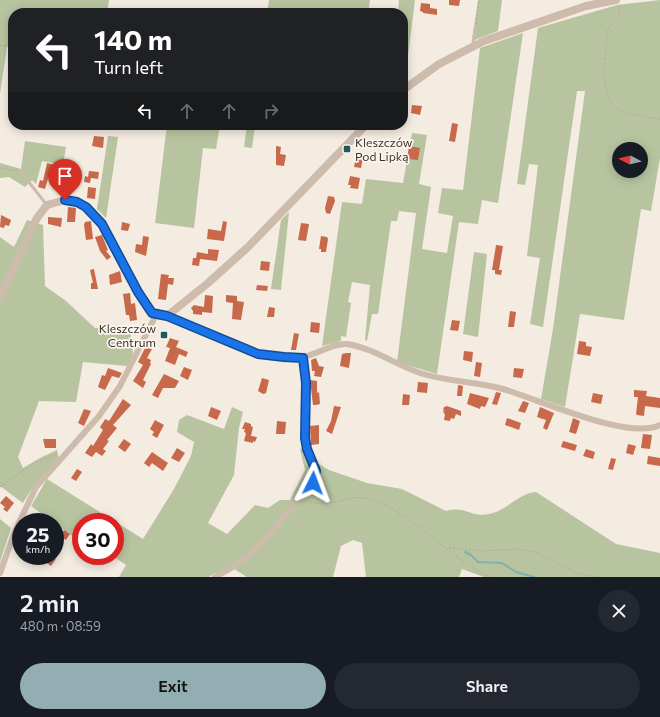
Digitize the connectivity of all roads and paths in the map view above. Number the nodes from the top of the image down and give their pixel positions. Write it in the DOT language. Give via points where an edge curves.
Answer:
graph roads {
  1 [pos="479,0"];
  2 [pos="618,2"];
  3 [pos="475,28"];
  4 [pos="473,46"];
  5 [pos="408,86"];
  6 [pos="660,119"];
  7 [pos="361,130"];
  8 [pos="0,168"];
  9 [pos="21,172"];
  10 [pos="46,206"];
  11 [pos="0,296"];
  12 [pos="156,315"];
  13 [pos="167,316"];
  14 [pos="303,358"];
  15 [pos="660,425"];
  16 [pos="68,452"];
  17 [pos="0,487"];
  18 [pos="301,497"];
  19 [pos="447,548"];
  20 [pos="0,573"];
  21 [pos="215,577"];
  22 [pos="490,577"];
  23 [pos="596,577"];
  1 -- 3 [label="path"];
  2 -- 4 [label="street" via="586,6"];
  2 -- 6 [label="path" via="619,14 608,30 606,41 603,73 608,94 612,102 624,112"];
  3 -- 4 [label="lane"];
  4 -- 5 [label="street" via="439,64"];
  7 -- 13 [label="street" via="248,247"];
  8 -- 9 [label="path"];
  9 -- 10 [label="lane"];
  10 -- 11 [label="street" via="37,218"];
  10 -- 12 [label="street" via="65,200 77,202 93,212 146,305"];
  12 -- 13 [label="street"];
  12 -- 16 [label="street" via="120,386 99,416"];
  13 -- 14 [label="street" via="258,354"];
  14 -- 15 [label="street" via="333,346 346,344 378,354 421,373 504,389 600,423 637,428"];
  14 -- 18 [label="street" via="306,383 305,443 316,471 313,483"];
  16 -- 17 [label="path" via="34,463"];
  16 -- 20 [label="street" via="33,493 15,531"];
  18 -- 19 [label="path" via="319,505 358,497 369,499 402,516"];
  18 -- 21 [label="street" via="259,546 233,567"];
  19 -- 22 [label="path"];
  19 -- 23 [label="path" via="482,551 516,549 535,552 576,573"];
}
